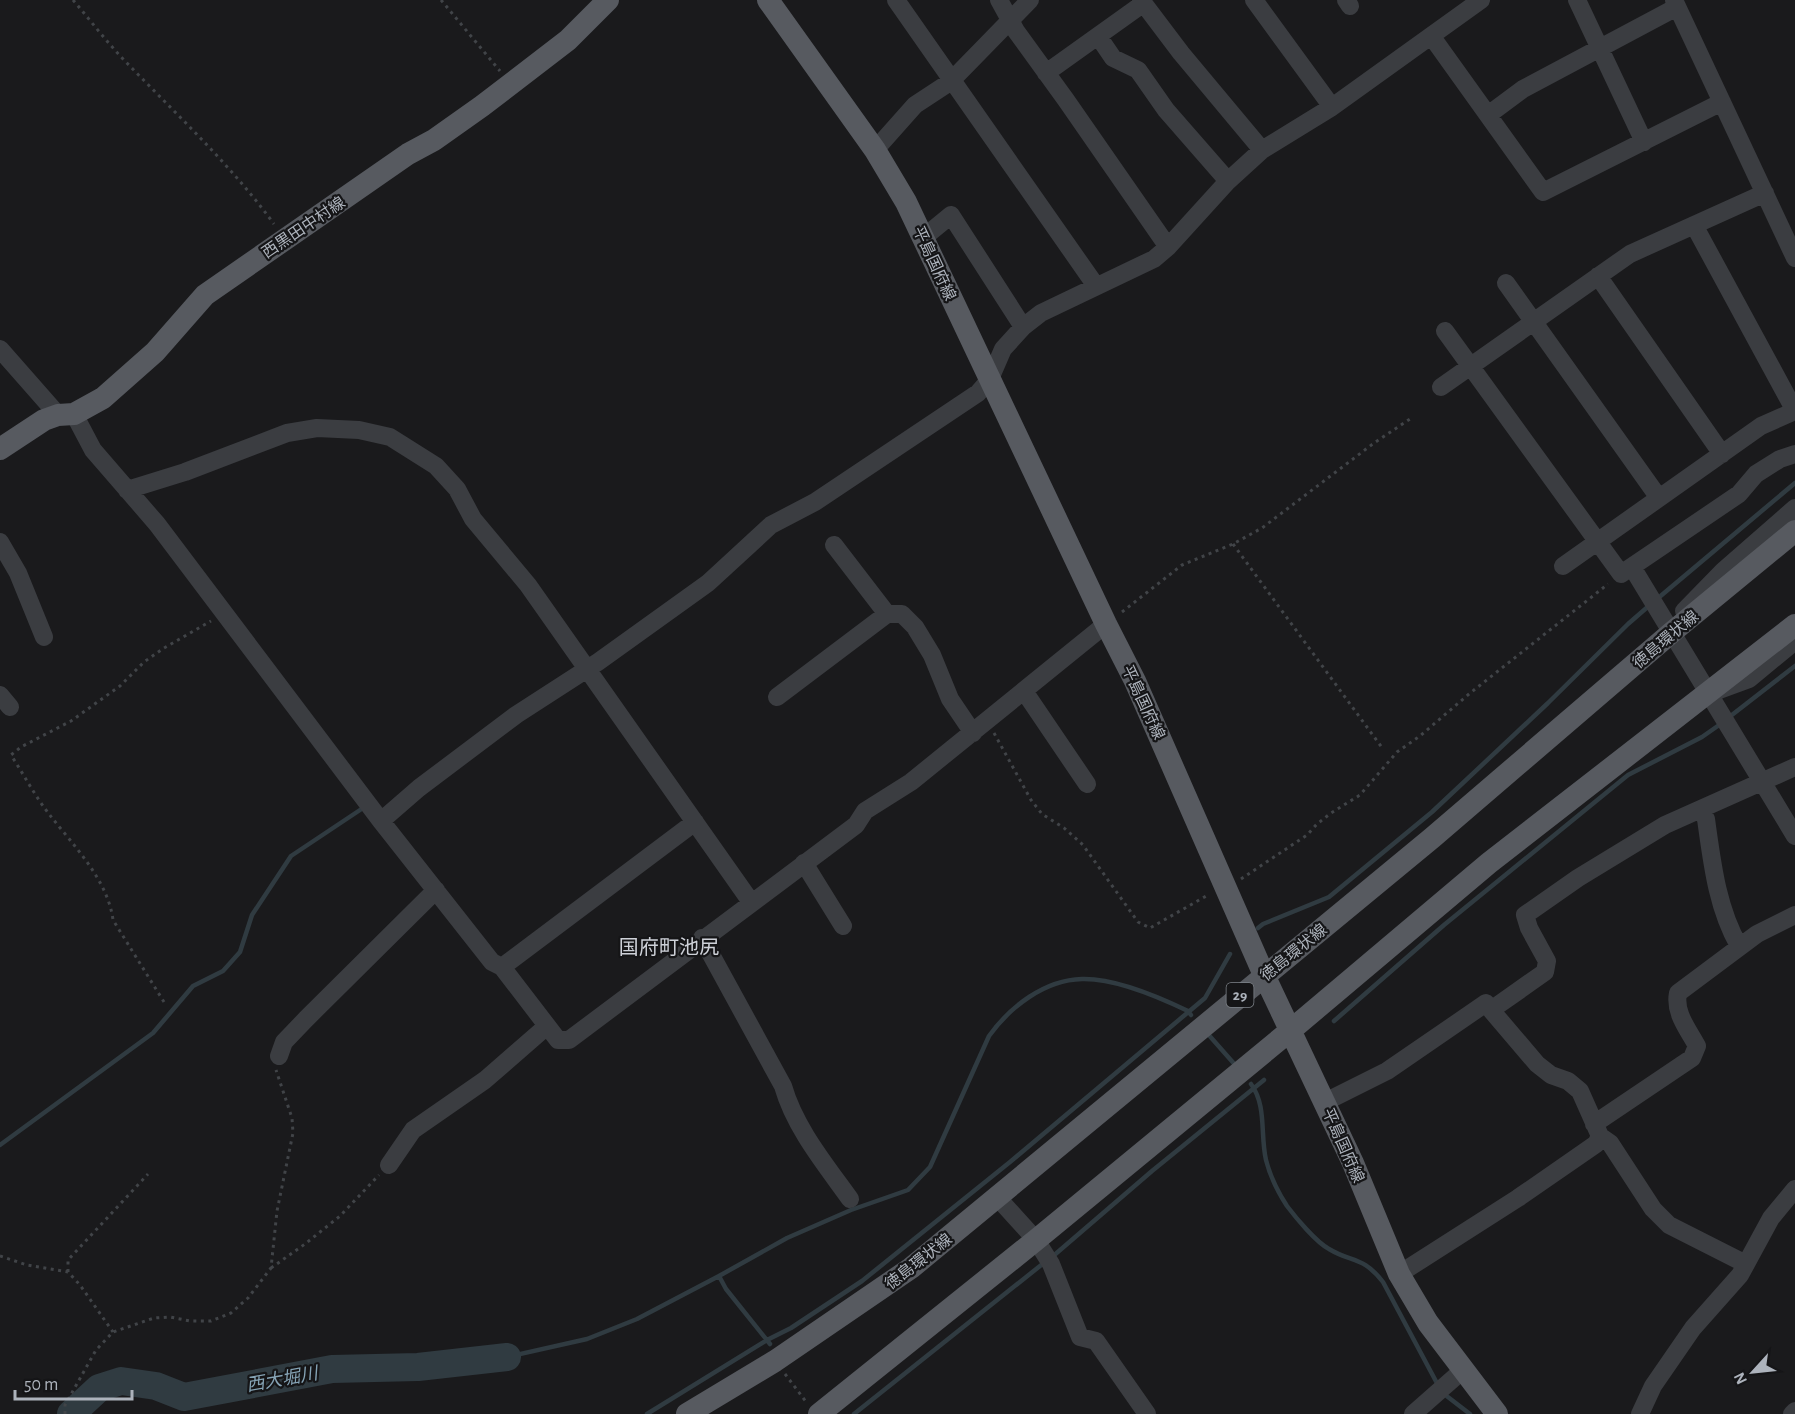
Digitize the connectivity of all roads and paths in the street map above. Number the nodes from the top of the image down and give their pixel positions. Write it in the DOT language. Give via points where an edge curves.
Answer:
graph roads {
  1 [pos="73,0"];
  2 [pos="441,0"];
  3 [pos="608,0"];
  4 [pos="768,0"];
  5 [pos="897,0"];
  6 [pos="999,0"];
  7 [pos="1030,0"];
  8 [pos="1254,0"];
  9 [pos="1482,0"];
  10 [pos="1577,0"];
  11 [pos="1142,2"];
  12 [pos="1676,3"];
  13 [pos="1010,19"];
  14 [pos="1098,36"];
  15 [pos="1432,37"];
  16 [pos="1599,48"];
  17 [pos="1046,73"];
  18 [pos="952,79"];
  19 [pos="511,84"];
  20 [pos="1722,102"];
  21 [pos="1332,107"];
  22 [pos="1488,115"];
  23 [pos="1644,142"];
  24 [pos="875,150"];
  25 [pos="1262,150"];
  26 [pos="1228,181"];
  27 [pos="1765,194"];
  28 [pos="1695,225"];
  29 [pos="923,238"];
  30 [pos="285,239"];
  31 [pos="1167,248"];
  32 [pos="1795,258"];
  33 [pos="1598,276"];
  34 [pos="1506,284"];
  35 [pos="1096,286"];
  36 [pos="1533,322"];
  37 [pos="1023,327"];
  38 [pos="1445,331"];
  39 [pos="0,349"];
  40 [pos="1470,366"];
  41 [pos="990,379"];
  42 [pos="1441,387"];
  43 [pos="1795,411"];
  44 [pos="66,414"];
  45 [pos="1413,417"];
  46 [pos="0,449"];
  47 [pos="1722,454"];
  48 [pos="1795,454"];
  49 [pos="128,490"];
  50 [pos="1659,498"];
  51 [pos="1795,508"];
  52 [pos="1795,531"];
  53 [pos="0,542"];
  54 [pos="1597,543"];
  55 [pos="1233,544"];
  56 [pos="834,545"];
  57 [pos="1563,566"];
  58 [pos="1626,570"];
  59 [pos="225,613"];
  60 [pos="887,615"];
  61 [pos="1106,624"];
  62 [pos="1795,625"];
  63 [pos="1671,633"];
  64 [pos="44,637"];
  65 [pos="1795,641"];
  66 [pos="587,669"];
  67 [pos="1024,691"];
  68 [pos="1710,693"];
  69 [pos="777,697"];
  70 [pos="979,728"];
  71 [pos="1383,749"];
  72 [pos="1795,767"];
  73 [pos="1764,782"];
  74 [pos="1087,784"];
  75 [pos="1701,810"];
  76 [pos="381,820"];
  77 [pos="695,822"];
  78 [pos="1795,836"];
  79 [pos="804,863"];
  80 [pos="1225,885"];
  81 [pos="436,890"];
  82 [pos="752,902"];
  83 [pos="1795,915"];
  84 [pos="843,926"];
  85 [pos="702,939"];
  86 [pos="1739,946"];
  87 [pos="502,968"];
  88 [pos="1264,975"];
  89 [pos="165,1002"];
  90 [pos="1491,1010"];
  91 [pos="547,1026"];
  92 [pos="1291,1030"];
  93 [pos="279,1056"];
  94 [pos="1325,1102"];
  95 [pos="1597,1130"];
  96 [pos="389,1165"];
  97 [pos="148,1174"];
  98 [pos="1795,1189"];
  99 [pos="997,1197"];
  100 [pos="850,1198"];
  101 [pos="1044,1253"];
  102 [pos="0,1256"];
  103 [pos="1746,1264"];
  104 [pos="271,1268"];
  105 [pos="68,1272"];
  106 [pos="1399,1274"];
  107 [pos="113,1332"];
  108 [pos="775,1361"];
  109 [pos="1463,1370"];
  110 [pos="814,1410"];
  111 [pos="1795,1411"];
  112 [pos="65,1414"];
  113 [pos="687,1414"];
  114 [pos="1148,1414"];
  115 [pos="1413,1414"];
  116 [pos="1497,1414"];
  117 [pos="1640,1414"];
  118 [pos="1791,1414"];
  1 -- 30 [label="path" via="122,58 214,151"];
  2 -- 19 [label="path"];
  3 -- 19 [label="main road, 西黒田中村線" via="568,40"];
  4 -- 24 [label="main road, 平島国府線"];
  5 -- 18 [label="street"];
  6 -- 13 [label="street"];
  7 -- 13 [label="street"];
  8 -- 21 [label="street"];
  9 -- 15 [label="street"];
  10 -- 16 [label="street"];
  11 -- 14 [label="street"];
  11 -- 25 [label="street"];
  12 -- 16 [label="street"];
  12 -- 20 [label="street"];
  13 -- 17 [label="street"];
  13 -- 18 [label="street"];
  14 -- 17 [label="street"];
  14 -- 26 [label="street" via="1113,58 1138,70 1166,110"];
  15 -- 21 [label="street"];
  15 -- 22 [label="street"];
  16 -- 22 [label="street" via="1524,89"];
  16 -- 23 [label="street"];
  17 -- 31 [label="street"];
  18 -- 24 [label="street" via="915,105"];
  18 -- 35 [label="street"];
  19 -- 30 [label="main road, 西黒田中村線"];
  20 -- 23 [label="street"];
  20 -- 27 [label="street"];
  21 -- 25 [label="street"];
  22 -- 23 [label="street" via="1543,192"];
  24 -- 29 [label="main road, 平島国府線"];
  25 -- 26 [label="street"];
  26 -- 31 [label="street"];
  27 -- 28 [label="street"];
  27 -- 32 [label="street"];
  28 -- 33 [label="street" via="1630,254"];
  28 -- 43 [label="street"];
  29 -- 37 [label="street" via="951,215"];
  29 -- 41 [label="main road, 平島国府線"];
  30 -- 44 [label="main road, 西黒田中村線" via="205,295 155,352 103,398"];
  31 -- 35 [label="street" via="1154,260"];
  33 -- 36 [label="street"];
  33 -- 47 [label="street"];
  34 -- 36 [label="street"];
  35 -- 37 [label="street" via="1041,313"];
  36 -- 40 [label="street"];
  36 -- 50 [label="street"];
  37 -- 41 [label="street" via="1003,349"];
  38 -- 40 [label="street"];
  39 -- 44 [label="street"];
  40 -- 42 [label="street"];
  40 -- 54 [label="street"];
  41 -- 61 [label="main road, 平島国府線"];
  41 -- 66 [label="street" via="949,414 815,502 771,525 708,583"];
  43 -- 47 [label="street" via="1761,426"];
  44 -- 46 [label="main road, 西黒田中村線" via="44,420"];
  44 -- 49 [label="street"];
  45 -- 55 [label="path" via="1262,528"];
  47 -- 50 [label="street"];
  48 -- 58 [label="street" via="1756,474 1739,494"];
  49 -- 59 [label="street"];
  49 -- 66 [label="street" via="287,433 327,428 390,437 436,466 457,489 473,519 528,585"];
  50 -- 54 [label="street"];
  51 -- 63 [label="street" via="1723,571 1682,613"];
  52 -- 63 [label="main road, 徳島環状線 / 29"];
  53 -- 64 [label="street" via="18,573"];
  54 -- 57 [label="street"];
  54 -- 58 [label="street"];
  55 -- 61 [label="path" via="1182,565"];
  55 -- 71 [label="path"];
  56 -- 60 [label="street"];
  58 -- 63 [label="street"];
  58 -- 80 [label="path" via="1398,752 1360,795 1289,848"];
  59 -- 76 [label="street"];
  59 -- 89 [label="path" via="144,662 120,686 71,721 11,755 48,812 89,863 112,908 113,920"];
  60 -- 69 [label="street"];
  60 -- 70 [label="street" via="902,614 915,627 932,655 950,699"];
  61 -- 67 [label="street"];
  61 -- 80 [label="main road, 平島国府線"];
  62 -- 68 [label="main road"];
  63 -- 68 [label="street"];
  63 -- 88 [label="main road, 徳島環状線 / 29" via="1432,838"];
  65 -- 68 [label="street" via="1749,679"];
  66 -- 76 [label="street" via="516,715"];
  66 -- 77 [label="street"];
  67 -- 70 [label="street"];
  67 -- 74 [label="street" via="1082,762"];
  68 -- 73 [label="street"];
  68 -- 92 [label="main road" via="1489,863"];
  70 -- 79 [label="street" via="911,782 865,811 856,825"];
  70 -- 80 [label="path" via="998,737 1031,800 1042,814 1083,845 1138,922 1150,928"];
  72 -- 73 [label="street"];
  73 -- 75 [label="street"];
  73 -- 78 [label="street"];
  75 -- 86 [label="street" via="1727,923"];
  75 -- 90 [label="street" via="1665,825 1525,915 1547,961 1545,972"];
  76 -- 81 [label="street"];
  77 -- 82 [label="street"];
  77 -- 87 [label="street"];
  79 -- 82 [label="street"];
  79 -- 84 [label="street"];
  80 -- 88 [label="main road, 平島国府線"];
  81 -- 87 [label="street" via="492,962"];
  81 -- 93 [label="street" via="284,1042"];
  82 -- 85 [label="street"];
  83 -- 86 [label="street"];
  85 -- 91 [label="street" via="569,1040 558,1040"];
  85 -- 100 [label="street" via="783,1086 789,1108"];
  86 -- 95 [label="street" via="1678,993 1680,1015 1697,1046 1692,1058"];
  87 -- 91 [label="street"];
  88 -- 92 [label="main road, 平島国府線"];
  88 -- 99 [label="main road, 徳島環状線 / 29"];
  90 -- 94 [label="street" via="1486,1003 1387,1071"];
  90 -- 95 [label="street" via="1537,1064 1580,1091"];
  91 -- 96 [label="street" via="485,1080 413,1130"];
  92 -- 94 [label="main road, 平島国府線"];
  92 -- 101 [label="main road"];
  93 -- 104 [label="path" via="275,1072 292,1118 293,1133 277,1211"];
  94 -- 106 [label="main road, 平島国府線"];
  95 -- 103 [label="street" via="1610,1143 1653,1209 1669,1225"];
  95 -- 106 [label="street" via="1596,1144"];
  96 -- 104 [label="path" via="340,1216"];
  97 -- 105 [label="path" via="68,1260"];
  98 -- 103 [label="street" via="1771,1218"];
  99 -- 101 [label="street"];
  99 -- 108 [label="main road, 徳島環状線 / 29" via="883,1288"];
  101 -- 110 [label="main road"];
  101 -- 114 [label="street" via="1080,1337 1096,1341"];
  102 -- 105 [label="path"];
  103 -- 117 [label="street" via="1653,1386"];
  104 -- 107 [label="path" via="231,1313 211,1321 154,1318"];
  105 -- 107 [label="path"];
  106 -- 109 [label="main road, 平島国府線" via="1428,1323"];
  107 -- 112 [label="path" via="96,1350 65,1405"];
  108 -- 110 [label="path"];
  108 -- 113 [label="main road, 徳島環状線 / 29"];
  109 -- 115 [label="street"];
  109 -- 116 [label="main road, 平島国府線"];
  111 -- 118 [label="street"];
}
